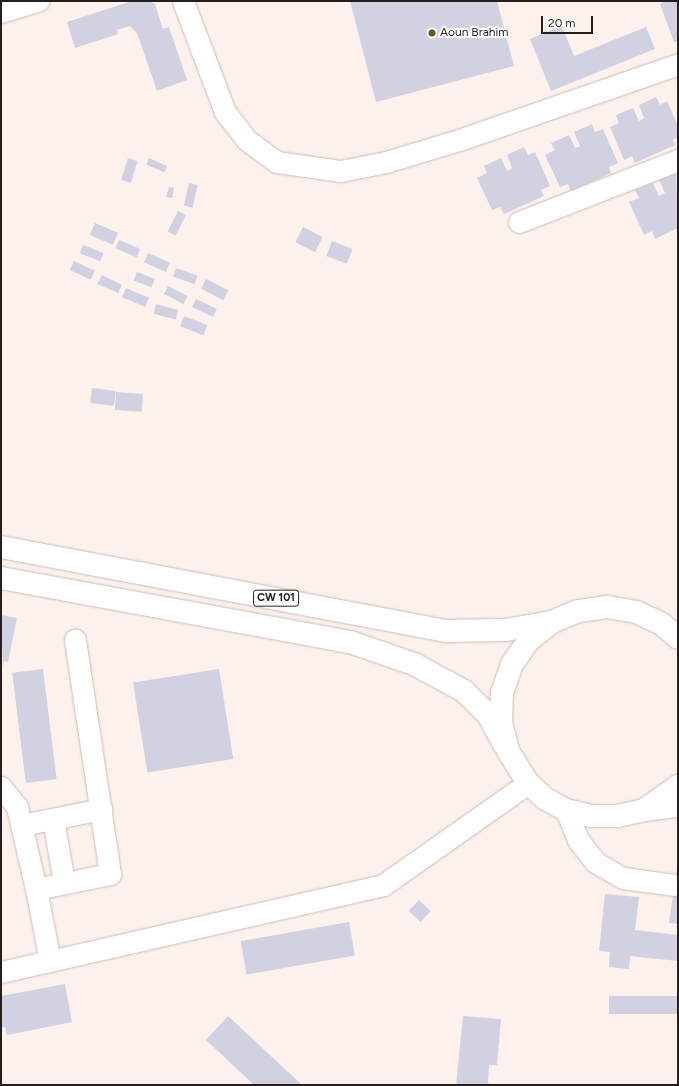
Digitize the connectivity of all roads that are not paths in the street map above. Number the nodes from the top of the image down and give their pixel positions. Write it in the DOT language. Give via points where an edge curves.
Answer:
graph roads {
  1 [pos="38,1"];
  2 [pos="183,1"];
  3 [pos="1,12"];
  4 [pos="678,64"];
  5 [pos="678,160"];
  6 [pos="519,222"];
  7 [pos="1,547"];
  8 [pos="1,578"];
  9 [pos="552,622"];
  10 [pos="670,625"];
  11 [pos="678,638"];
  12 [pos="75,640"];
  13 [pos="508,751"];
  14 [pos="528,783"];
  15 [pos="678,786"];
  16 [pos="1,788"];
  17 [pos="678,806"];
  18 [pos="566,810"];
  19 [pos="644,810"];
  20 [pos="93,811"];
  21 [pos="53,819"];
  22 [pos="22,825"];
  23 [pos="64,883"];
  24 [pos="674,885"];
  25 [pos="36,889"];
  26 [pos="50,961"];
  27 [pos="1,972"];
  1 -- 3 [label="street"];
  2 -- 4 [label="street" via="224,112 248,141 278,162 341,171 386,162 459,140"];
  5 -- 6 [label="street"];
  7 -- 9 [label="main road, CW 101" via="447,631 506,630"];
  8 -- 13 [label="main road, CW 101" via="350,642 414,664 464,691 489,716"];
  9 -- 10 [label="main road" via="578,611 607,607 636,612"];
  9 -- 13 [label="main road" via="529,640 509,671 502,693 501,722"];
  10 -- 11 [label="main road"];
  12 -- 20 [label="street"];
  13 -- 14 [label="main road"];
  14 -- 18 [label="main road"];
  14 -- 26 [label="street" via="382,885"];
  15 -- 19 [label="main road"];
  16 -- 22 [label="street" via="17,808"];
  17 -- 19 [label="main road"];
  18 -- 19 [label="main road" via="592,816 618,816"];
  18 -- 24 [label="street" via="578,840 595,862 623,878"];
  20 -- 21 [label="street"];
  20 -- 23 [label="street" via="97,876"];
  21 -- 22 [label="street"];
  21 -- 23 [label="street"];
  22 -- 25 [label="street"];
  23 -- 25 [label="street"];
  25 -- 26 [label="street"];
  26 -- 27 [label="street"];
}
